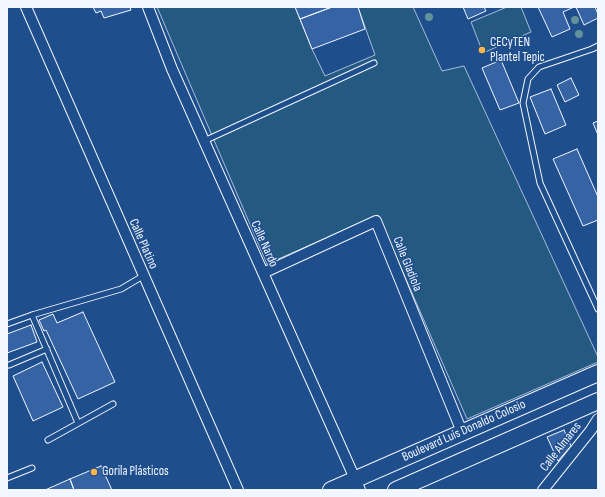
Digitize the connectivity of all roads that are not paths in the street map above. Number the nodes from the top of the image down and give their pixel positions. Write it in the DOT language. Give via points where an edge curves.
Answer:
graph roads {
  1 [pos="26,7"];
  2 [pos="148,7"];
  3 [pos="598,46"];
  4 [pos="374,63"];
  5 [pos="204,141"];
  6 [pos="263,273"];
  7 [pos="143,276"];
  8 [pos="598,309"];
  9 [pos="32,315"];
  10 [pos="7,324"];
  11 [pos="47,349"];
  12 [pos="9,365"];
  13 [pos="598,373"];
  14 [pos="598,401"];
  15 [pos="113,404"];
  16 [pos="598,419"];
  17 [pos="78,424"];
  18 [pos="462,432"];
  19 [pos="48,440"];
  20 [pos="32,468"];
  21 [pos="7,478"];
  22 [pos="358,484"];
  23 [pos="238,490"];
  24 [pos="331,490"];
  25 [pos="396,490"];
  26 [pos="543,490"];
  1 -- 7 [label="street, Calle Platino"];
  2 -- 5 [label="street, Calle Nardo"];
  3 -- 8 [label="lane" via="539,67 528,79 523,103 540,183"];
  4 -- 5 [label="lane"];
  5 -- 6 [label="street, Calle Nardo"];
  6 -- 18 [label="street, Calle Gladiola" via="376,221"];
  6 -- 22 [label="street, Calle Nardo"];
  7 -- 9 [label="lane" via="121,289"];
  7 -- 23 [label="street, Calle Platino"];
  9 -- 10 [label="lane"];
  9 -- 11 [label="lane"];
  11 -- 12 [label="lane"];
  11 -- 17 [label="lane"];
  13 -- 18 [label="main road, Boulevard Luis Donaldo Colosio"];
  14 -- 25 [label="main road, Boulevard Luis Donaldo Colosio"];
  15 -- 17 [label="lane"];
  16 -- 26 [label="street, Calle Almares"];
  17 -- 19 [label="lane"];
  18 -- 22 [label="main road, Boulevard Luis Donaldo Colosio"];
  20 -- 21 [label="lane"];
  22 -- 24 [label="main road, Boulevard Luis Donaldo Colosio"];
}
